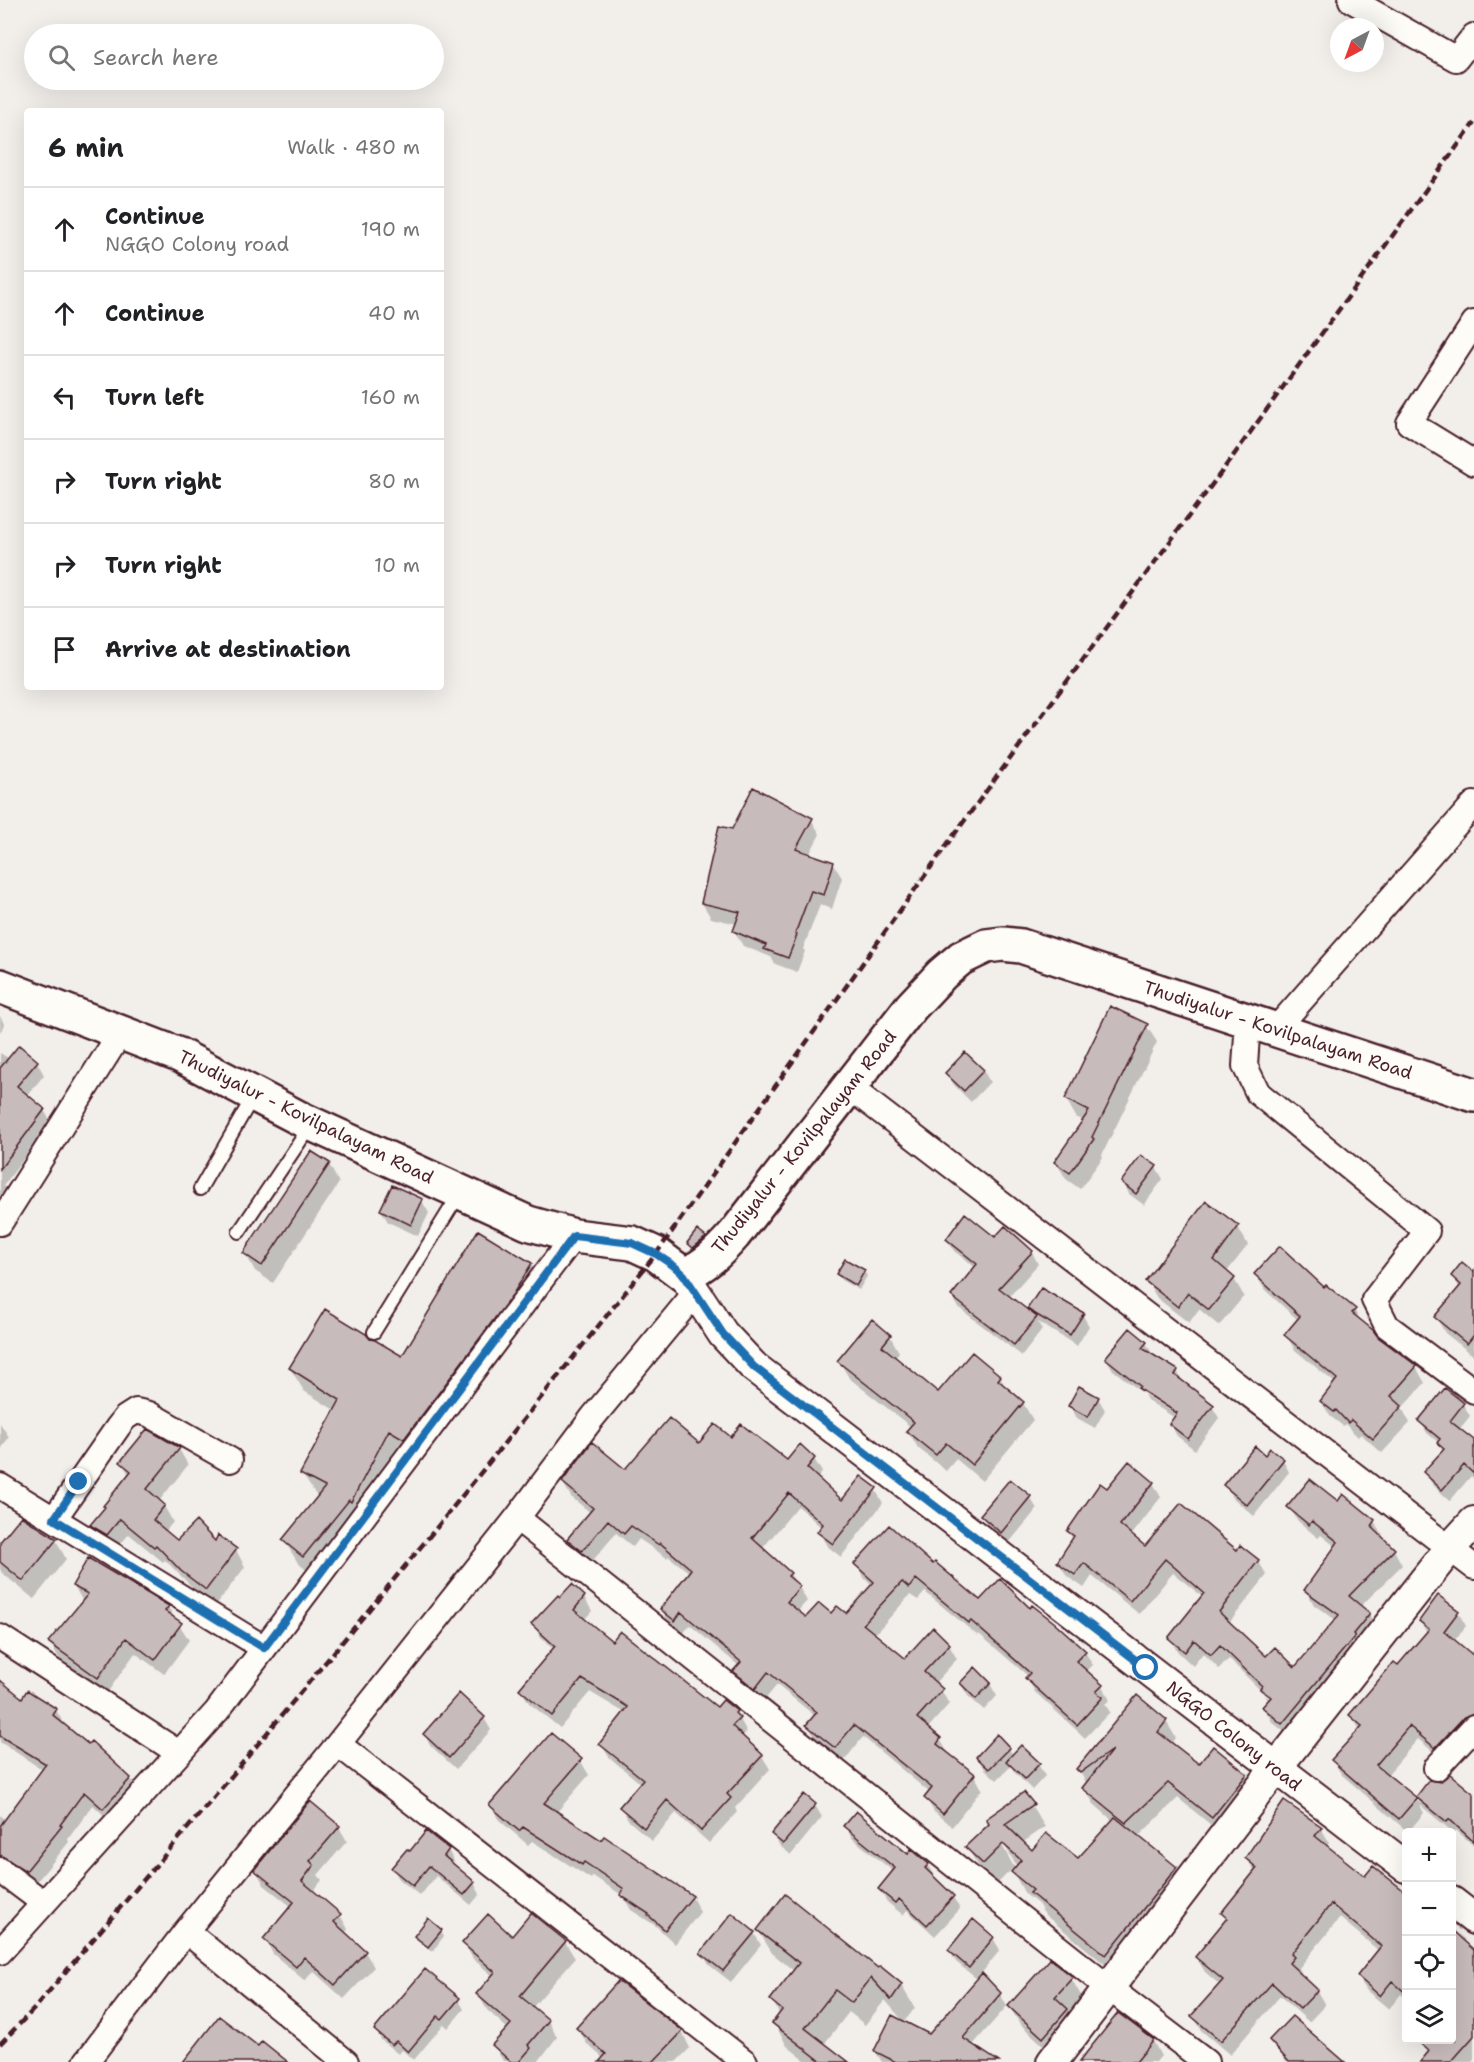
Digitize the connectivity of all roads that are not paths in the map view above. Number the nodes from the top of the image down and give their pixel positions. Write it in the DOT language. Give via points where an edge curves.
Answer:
graph roads {
  1 [pos="1351,0"];
  2 [pos="1474,36"];
  3 [pos="1474,323"];
  4 [pos="1474,463"];
  5 [pos="1474,804"];
  6 [pos="0,986"];
  7 [pos="1262,1025"];
  8 [pos="121,1032"];
  9 [pos="849,1087"];
  10 [pos="254,1094"];
  11 [pos="1474,1095"];
  12 [pos="312,1124"];
  13 [pos="200,1190"];
  14 [pos="461,1192"];
  15 [pos="0,1223"];
  16 [pos="238,1232"];
  17 [pos="574,1236"];
  18 [pos="690,1283"];
  19 [pos="374,1332"];
  20 [pos="1474,1391"];
  21 [pos="230,1461"];
  22 [pos="0,1486"];
  23 [pos="517,1518"];
  24 [pos="54,1519"];
  25 [pos="1474,1522"];
  26 [pos="1450,1548"];
  27 [pos="1474,1567"];
  28 [pos="0,1637"];
  29 [pos="264,1648"];
  30 [pos="1474,1719"];
  31 [pos="1474,1725"];
  32 [pos="338,1744"];
  33 [pos="179,1753"];
  34 [pos="1276,1768"];
  35 [pos="1436,1768"];
  36 [pos="1402,1864"];
  37 [pos="0,1870"];
  38 [pos="44,1903"];
  39 [pos="1456,1905"];
  40 [pos="1474,1919"];
  41 [pos="186,1931"];
  42 [pos="0,1952"];
  43 [pos="1109,1988"];
  44 [pos="86,2062"];
  45 [pos="346,2062"];
  46 [pos="745,2062"];
  47 [pos="1052,2062"];
  48 [pos="1206,2062"];
  1 -- 2 [label="street" via="1456,59"];
  3 -- 4 [label="street" via="1409,423"];
  5 -- 7 [label="street"];
  6 -- 8 [label="main road, Thudiyalur - Kovilpalayam Road"];
  7 -- 9 [label="main road, Thudiyalur - Kovilpalayam Road" via="1021,946 986,946 961,958 942,974"];
  7 -- 11 [label="main road, Thudiyalur - Kovilpalayam Road"];
  7 -- 20 [label="street" via="1245,1066 1258,1093 1427,1231 1374,1300 1387,1326"];
  8 -- 10 [label="main road, Thudiyalur - Kovilpalayam Road" via="179,1055"];
  8 -- 15 [label="street"];
  9 -- 18 [label="main road, Thudiyalur - Kovilpalayam Road" via="734,1235 697,1269"];
  9 -- 26 [label="street"];
  10 -- 12 [label="main road, Thudiyalur - Kovilpalayam Road"];
  10 -- 13 [label="lane"];
  12 -- 14 [label="main road, Thudiyalur - Kovilpalayam Road"];
  12 -- 16 [label="lane"];
  14 -- 17 [label="main road, Thudiyalur - Kovilpalayam Road" via="528,1223"];
  14 -- 19 [label="lane"];
  17 -- 18 [label="main road, Thudiyalur - Kovilpalayam Road" via="632,1243 656,1254"];
  17 -- 29 [label="street"];
  18 -- 23 [label="street"];
  18 -- 34 [label="street, NGGO Colony road" via="723,1334 754,1367"];
  21 -- 24 [label="street" via="149,1414 136,1411 118,1427"];
  22 -- 24 [label="street"];
  23 -- 32 [label="street"];
  23 -- 43 [label="street"];
  24 -- 29 [label="street"];
  25 -- 26 [label="street"];
  26 -- 27 [label="street"];
  26 -- 34 [label="street"];
  28 -- 33 [label="street"];
  29 -- 33 [label="street" via="217,1711"];
  30 -- 31 [label="street"];
  31 -- 35 [label="street"];
  32 -- 41 [label="street"];
  32 -- 46 [label="street"];
  33 -- 38 [label="street"];
  34 -- 36 [label="street, NGGO Colony road"];
  34 -- 43 [label="street"];
  37 -- 38 [label="street"];
  38 -- 42 [label="street"];
  39 -- 40 [label="street"];
  41 -- 44 [label="street"];
  41 -- 45 [label="street"];
  43 -- 47 [label="street"];
  43 -- 48 [label="street"];
}
